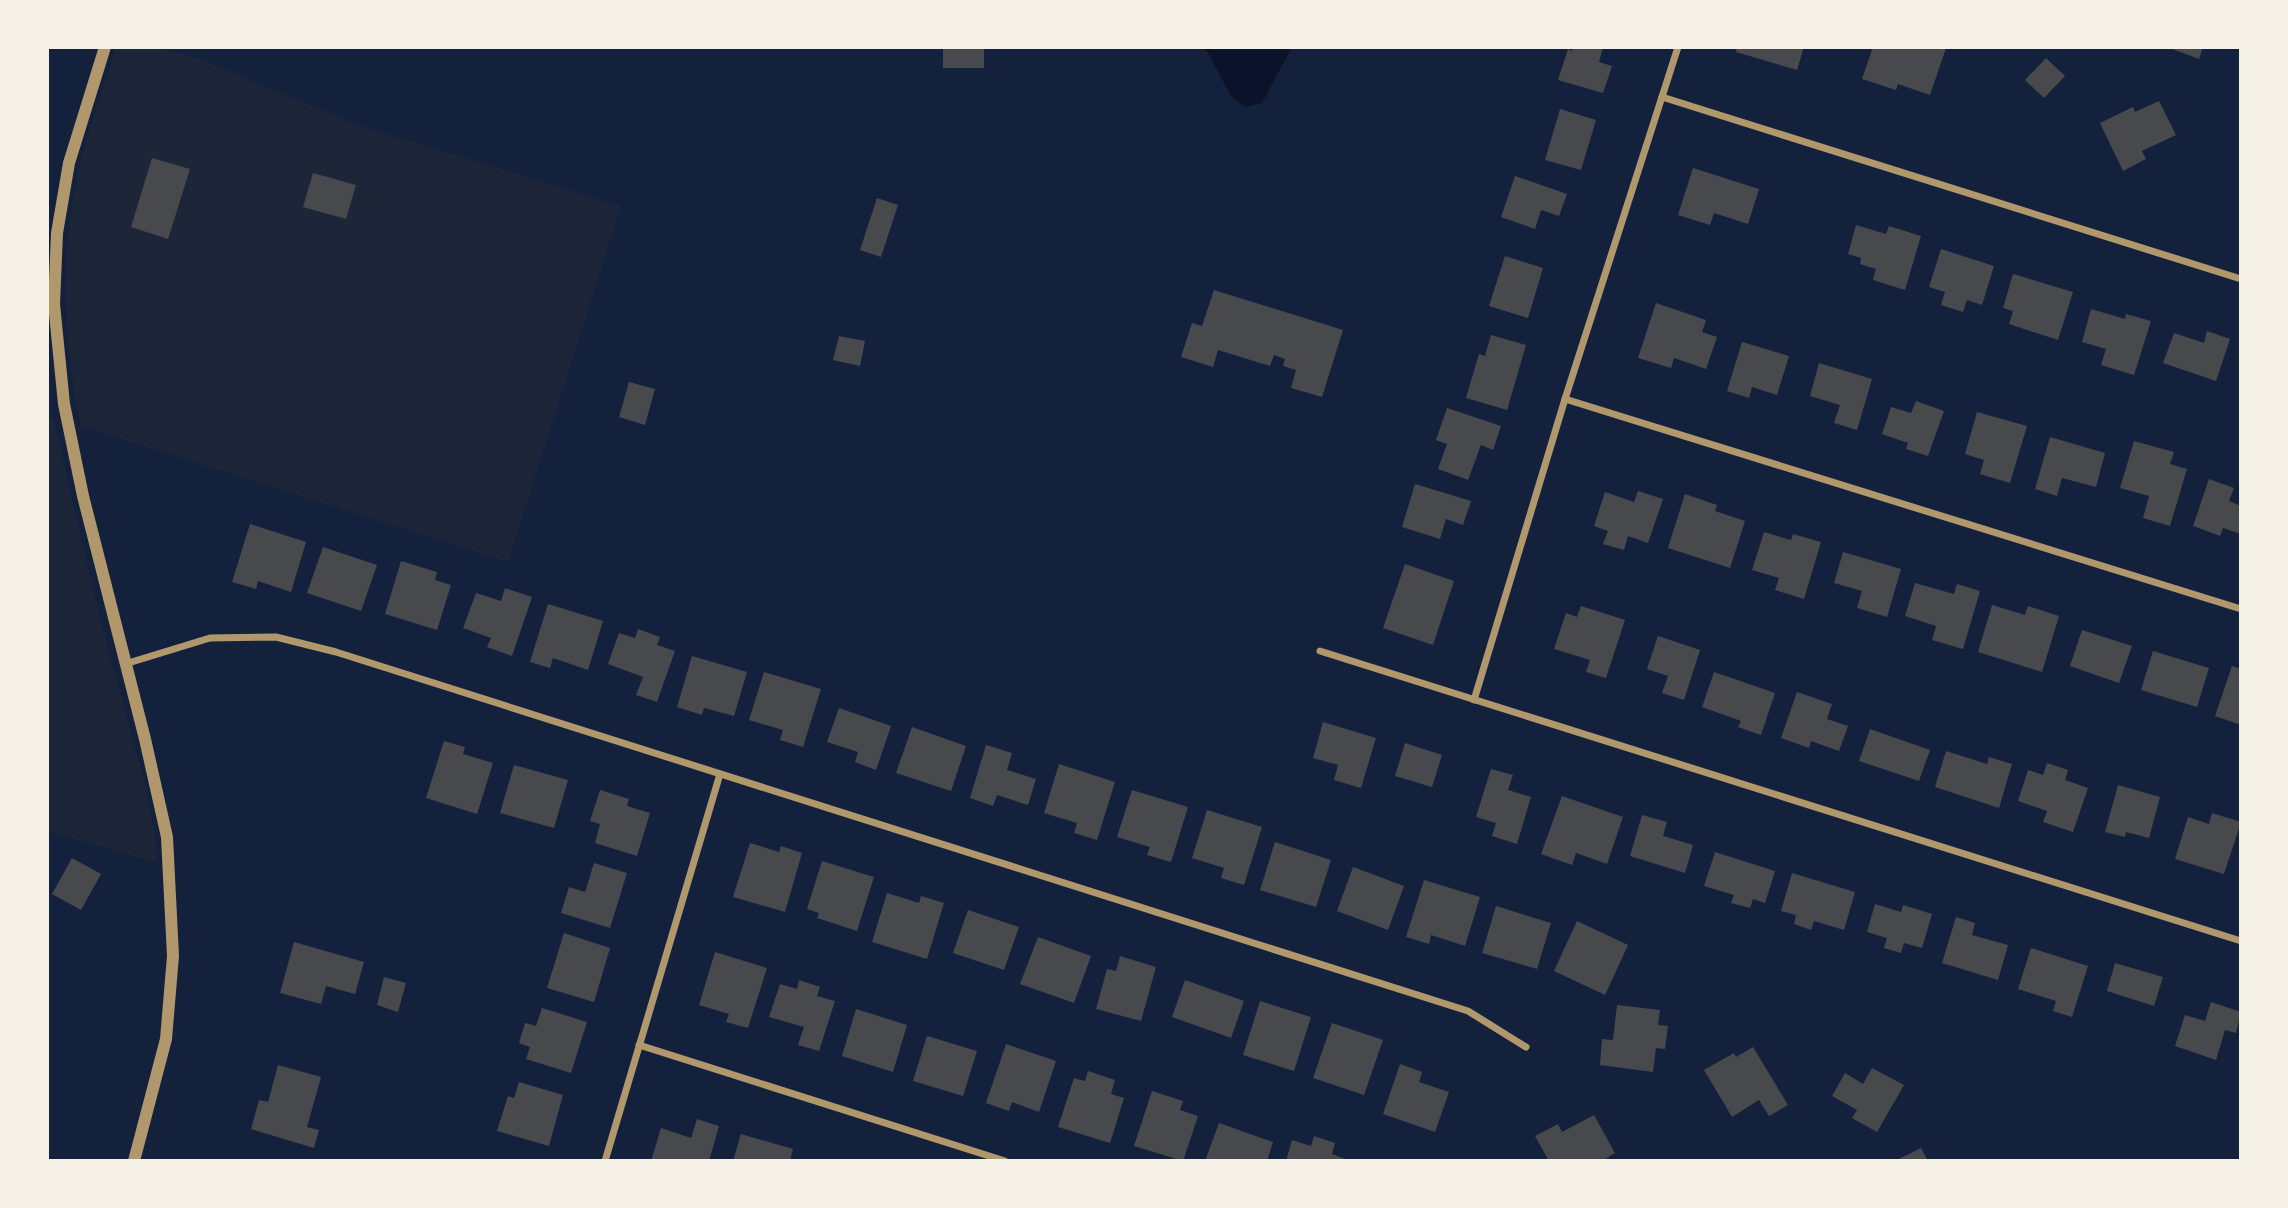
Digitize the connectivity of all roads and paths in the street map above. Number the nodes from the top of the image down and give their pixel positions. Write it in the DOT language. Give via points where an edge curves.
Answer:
graph roads {
  1 [pos="104,47"];
  2 [pos="1678,47"];
  3 [pos="1662,97"];
  4 [pos="2241,279"];
  5 [pos="1566,399"];
  6 [pos="2241,609"];
  7 [pos="1320,651"];
  8 [pos="125,664"];
  9 [pos="1474,700"];
  10 [pos="720,774"];
  11 [pos="2241,941"];
  12 [pos="639,1045"];
  13 [pos="1525,1048"];
  14 [pos="134,1161"];
  15 [pos="605,1161"];
  16 [pos="1005,1161"];
  1 -- 8 [label="street" via="69,163 57,233 54,304 64,404"];
  2 -- 3 [label="street"];
  3 -- 4 [label="street"];
  3 -- 5 [label="street"];
  5 -- 6 [label="street"];
  5 -- 9 [label="street"];
  7 -- 9 [label="street"];
  8 -- 10 [label="street" via="210,638 276,637 425,678"];
  8 -- 14 [label="street" via="167,837 173,956 166,1039"];
  9 -- 11 [label="street"];
  10 -- 12 [label="street"];
  10 -- 13 [label="street" via="1468,1011"];
  12 -- 15 [label="street"];
  12 -- 16 [label="street"];
}
